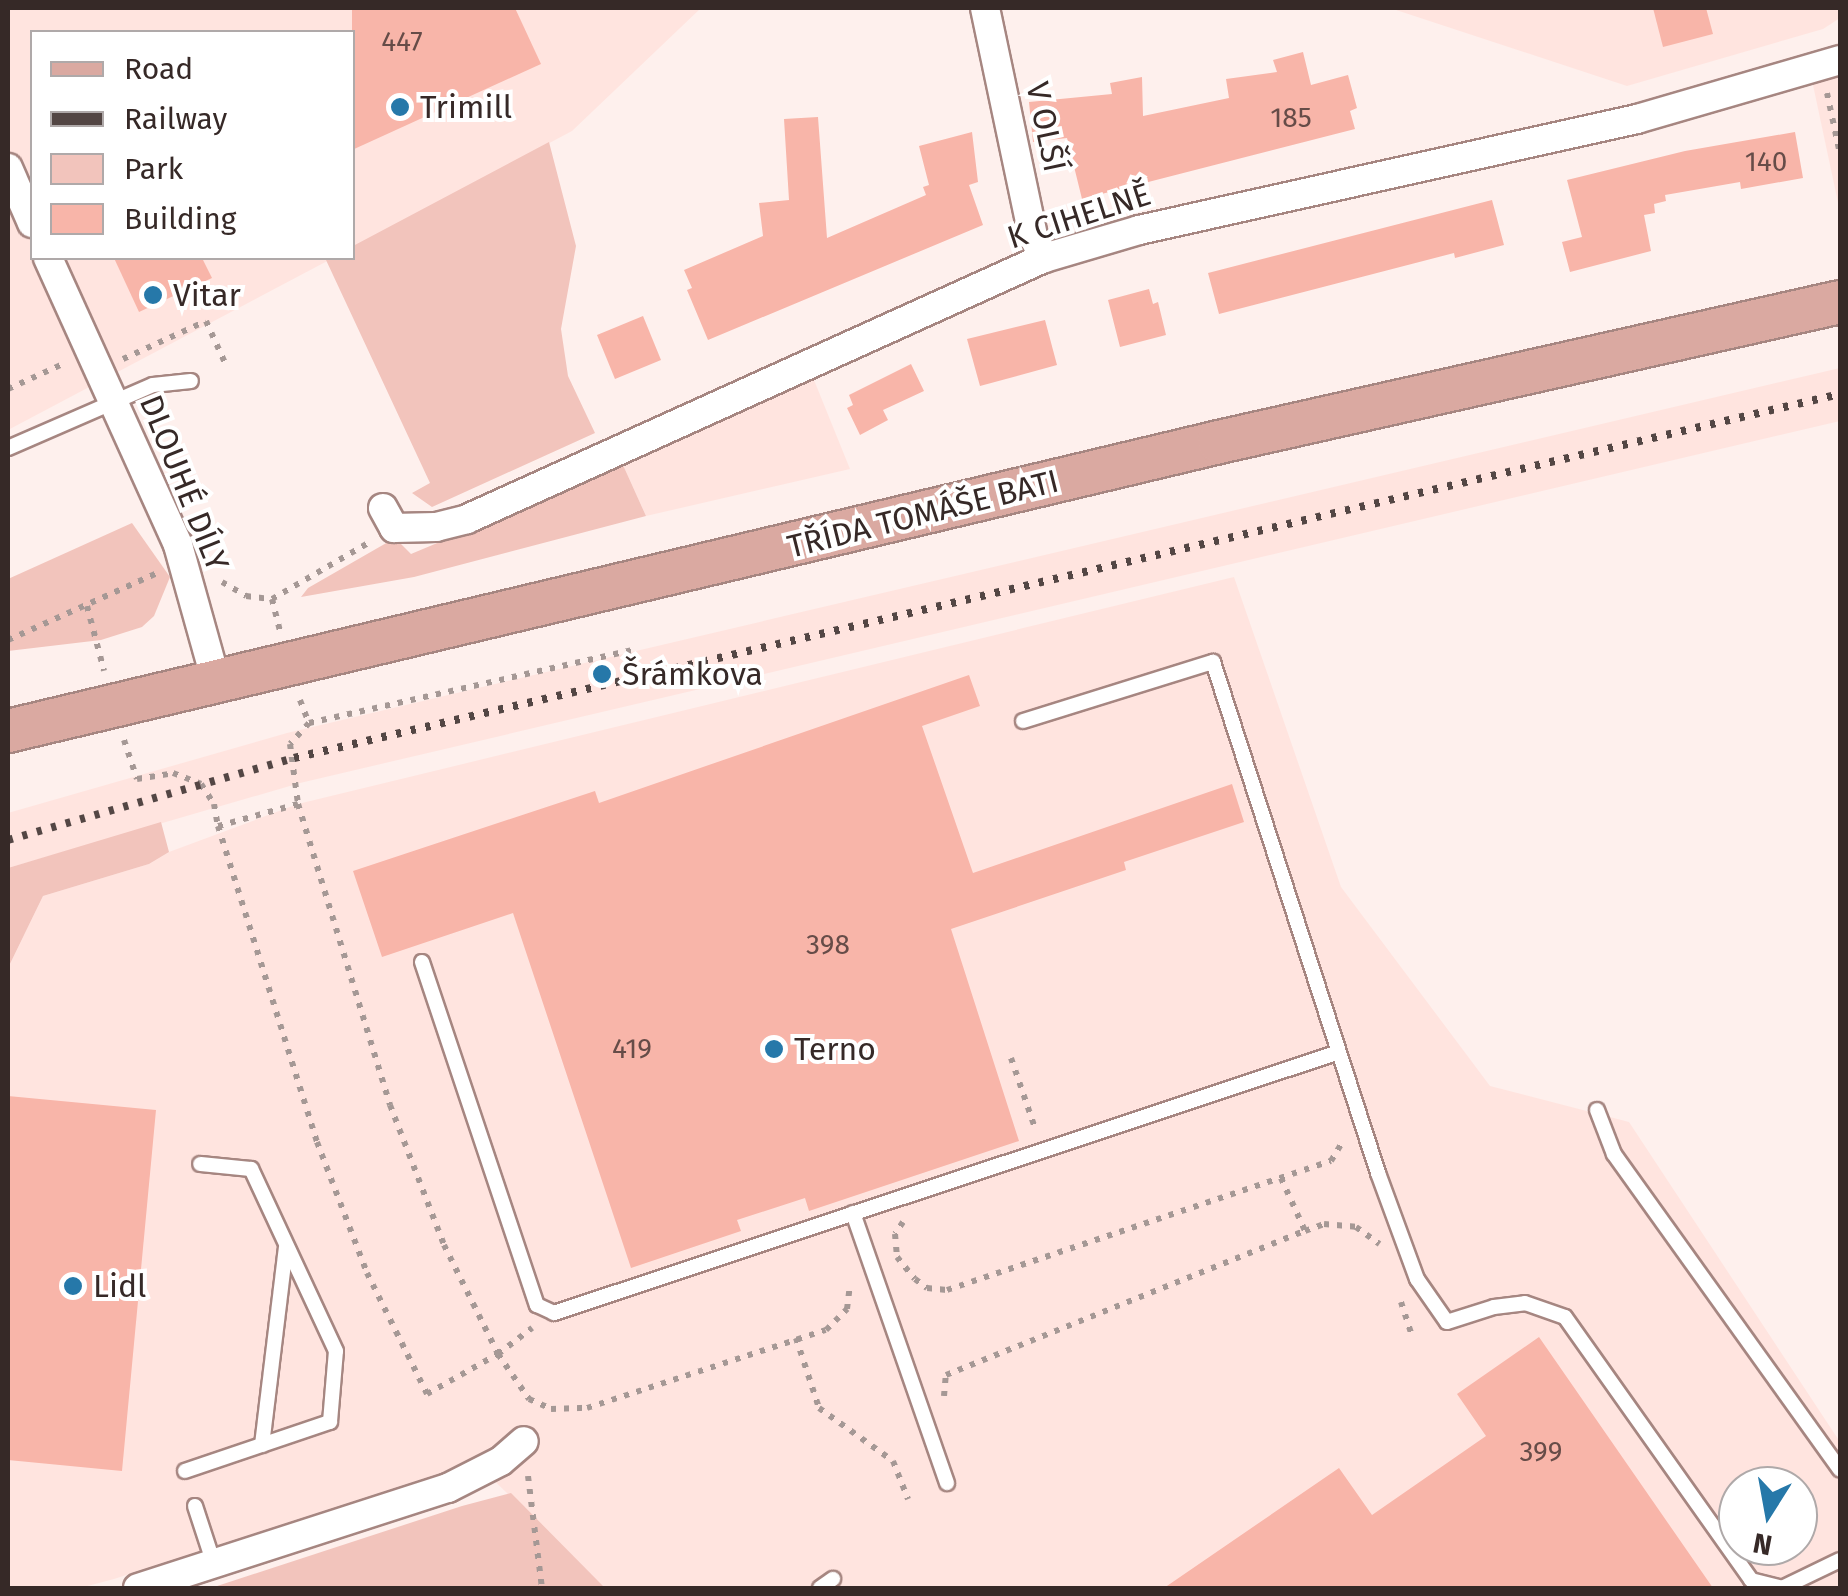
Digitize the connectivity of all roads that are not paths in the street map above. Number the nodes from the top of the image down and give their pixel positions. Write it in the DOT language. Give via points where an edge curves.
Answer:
graph roads {
  1 [pos="986,8"];
  2 [pos="1831,64"];
  3 [pos="8,168"];
  4 [pos="30,218"];
  5 [pos="1044,258"];
  6 [pos="49,260"];
  7 [pos="1840,302"];
  8 [pos="191,381"];
  9 [pos="114,400"];
  10 [pos="8,448"];
  11 [pos="389,518"];
  12 [pos="216,681"];
  13 [pos="1023,721"];
  14 [pos="8,731"];
  15 [pos="422,962"];
  16 [pos="1339,1052"];
  17 [pos="1597,1110"];
  18 [pos="200,1164"];
  19 [pos="853,1214"];
  20 [pos="286,1245"];
  21 [pos="524,1441"];
  22 [pos="262,1445"];
  23 [pos="1840,1470"];
  24 [pos="184,1471"];
  25 [pos="947,1483"];
  26 [pos="195,1506"];
  27 [pos="1840,1560"];
  28 [pos="214,1564"];
  29 [pos="138,1588"];
  1 -- 5 [label="street, V OLŠÍ" via="1033,236"];
  2 -- 5 [label="street, K CIHELNĚ" via="1636,119 1139,230"];
  3 -- 4 [label="street"];
  5 -- 11 [label="street, K CIHELNĚ" via="468,519 436,528"];
  6 -- 9 [label="street, DLOUHÉ DÍLY"];
  7 -- 12 [label="main road, TŘÍDA TOMÁŠE BATI"];
  8 -- 9 [label="lane" via="152,385"];
  9 -- 10 [label="lane"];
  9 -- 12 [label="street, DLOUHÉ DÍLY" via="178,545"];
  12 -- 14 [label="main road, TŘÍDA TOMÁŠE BATI"];
  13 -- 16 [label="lane" via="1213,662"];
  15 -- 19 [label="lane" via="537,1304 545,1311 622,1292"];
  16 -- 19 [label="lane"];
  16 -- 27 [label="lane" via="1417,1279 1447,1322 1526,1303 1566,1316 1751,1580 1782,1588"];
  17 -- 23 [label="lane" via="1614,1154"];
  18 -- 20 [label="lane" via="251,1169"];
  19 -- 25 [label="lane"];
  20 -- 22 [label="lane"];
  20 -- 22 [label="lane" via="336,1351 330,1422"];
  21 -- 28 [label="street" via="448,1488"];
  22 -- 24 [label="lane"];
  26 -- 28 [label="lane"];
  28 -- 29 [label="street"];
}
